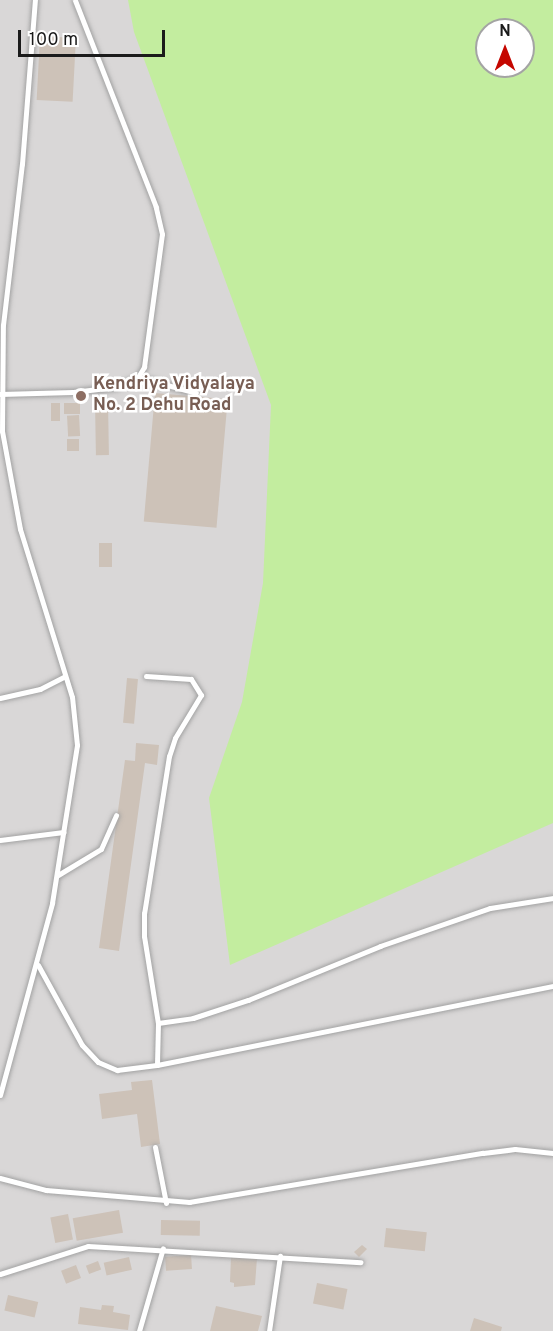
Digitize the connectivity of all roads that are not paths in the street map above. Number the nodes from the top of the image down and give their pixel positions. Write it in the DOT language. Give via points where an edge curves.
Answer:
graph roads {
  1 [pos="35,0"];
  2 [pos="75,0"];
  3 [pos="138,377"];
  4 [pos="195,393"];
  5 [pos="0,394"];
  6 [pos="65,676"];
  7 [pos="146,676"];
  8 [pos="0,698"];
  9 [pos="116,815"];
  10 [pos="64,832"];
  11 [pos="0,840"];
  12 [pos="58,875"];
  13 [pos="553,898"];
  14 [pos="38,965"];
  15 [pos="553,986"];
  16 [pos="158,1023"];
  17 [pos="157,1065"];
  18 [pos="0,1095"];
  19 [pos="156,1146"];
  20 [pos="553,1154"];
  21 [pos="0,1178"];
  22 [pos="166,1203"];
  23 [pos="163,1248"];
  24 [pos="280,1256"];
  25 [pos="361,1262"];
  26 [pos="0,1274"];
  27 [pos="139,1331"];
  28 [pos="269,1331"];
  1 -- 5 [label="lane" via="3,325"];
  2 -- 3 [label="lane" via="156,207 162,234 144,367"];
  3 -- 4 [label="lane"];
  3 -- 5 [label="lane" via="115,387"];
  5 -- 6 [label="lane" via="5,462 20,529"];
  6 -- 8 [label="lane" via="40,689"];
  6 -- 10 [label="lane" via="77,720 77,745"];
  7 -- 16 [label="lane" via="191,679 201,695 175,738 170,756 144,913"];
  9 -- 12 [label="lane" via="102,849"];
  10 -- 11 [label="lane"];
  10 -- 12 [label="lane"];
  12 -- 14 [label="lane"];
  13 -- 16 [label="lane" via="490,908 380,946 237,1004"];
  14 -- 17 [label="lane" via="74,1033 98,1062 117,1070"];
  14 -- 18 [label="lane"];
  15 -- 17 [label="lane"];
  16 -- 17 [label="lane"];
  19 -- 22 [label="lane"];
  20 -- 22 [label="lane" via="515,1149 483,1153"];
  21 -- 22 [label="lane" via="46,1190"];
  23 -- 24 [label="lane"];
  23 -- 26 [label="lane" via="88,1246"];
  23 -- 27 [label="lane"];
  24 -- 25 [label="lane"];
  24 -- 28 [label="lane"];
}
